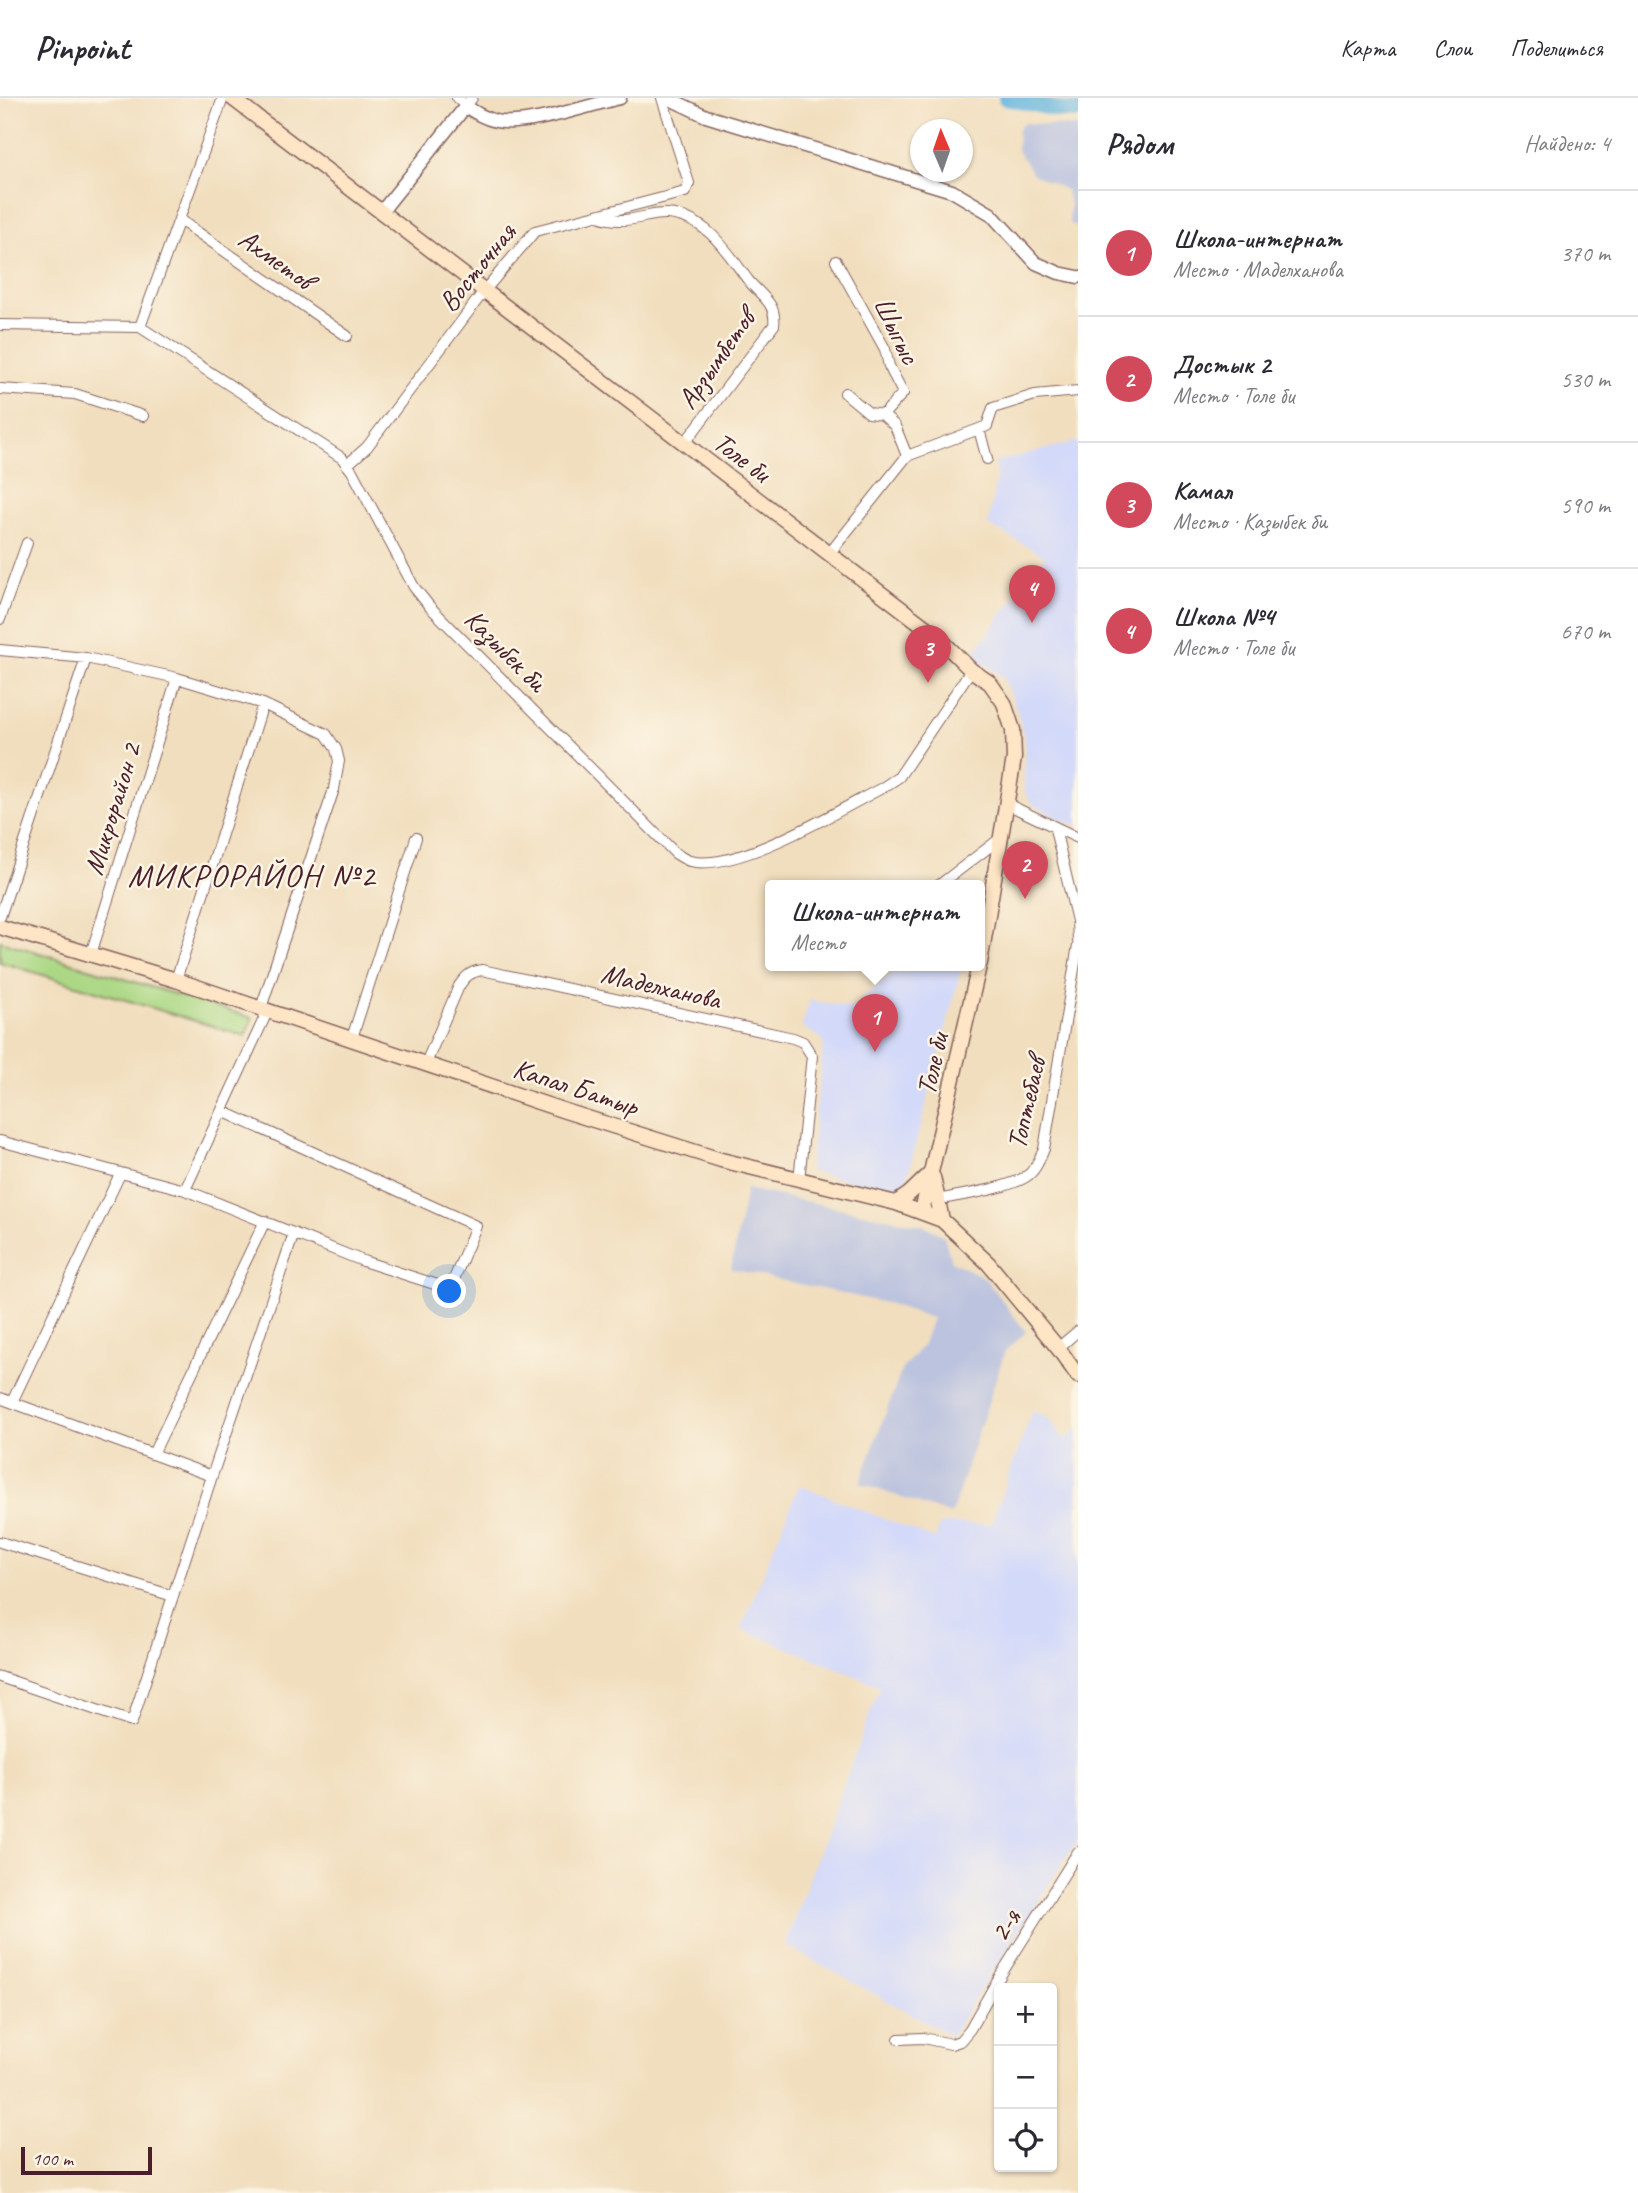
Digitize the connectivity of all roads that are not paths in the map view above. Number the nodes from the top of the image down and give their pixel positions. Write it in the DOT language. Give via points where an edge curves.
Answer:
graph roads {
  1 [pos="223,98"];
  2 [pos="232,98"];
  3 [pos="620,98"];
  4 [pos="662,98"];
  5 [pos="668,98"];
  6 [pos="465,101"];
  7 [pos="383,211"];
  8 [pos="594,216"];
  9 [pos="180,220"];
  10 [pos="836,261"];
  11 [pos="1078,277"];
  12 [pos="484,291"];
  13 [pos="0,325"];
  14 [pos="140,327"];
  15 [pos="347,336"];
  16 [pos="0,389"];
  17 [pos="1078,391"];
  18 [pos="845,394"];
  19 [pos="883,415"];
  20 [pos="143,416"];
  21 [pos="979,429"];
  22 [pos="684,444"];
  23 [pos="907,456"];
  24 [pos="987,459"];
  25 [pos="347,465"];
  26 [pos="27,543"];
  27 [pos="829,554"];
  28 [pos="0,619"];
  29 [pos="0,650"];
  30 [pos="86,657"];
  31 [pos="971,670"];
  32 [pos="177,678"];
  33 [pos="262,704"];
  34 [pos="1007,804"];
  35 [pos="1055,829"];
  36 [pos="1001,837"];
  37 [pos="416,838"];
  38 [pos="1078,838"];
  39 [pos="946,880"];
  40 [pos="0,917"];
  41 [pos="0,927"];
  42 [pos="985,935"];
  43 [pos="1078,943"];
  44 [pos="91,954"];
  45 [pos="979,971"];
  46 [pos="176,980"];
  47 [pos="265,1009"];
  48 [pos="352,1038"];
  49 [pos="426,1063"];
  50 [pos="222,1111"];
  51 [pos="0,1141"];
  52 [pos="932,1172"];
  53 [pos="120,1174"];
  54 [pos="799,1180"];
  55 [pos="185,1190"];
  56 [pos="937,1200"];
  57 [pos="896,1203"];
  58 [pos="922,1211"];
  59 [pos="942,1220"];
  60 [pos="265,1221"];
  61 [pos="294,1233"];
  62 [pos="1078,1331"];
  63 [pos="1058,1348"];
  64 [pos="1078,1376"];
  65 [pos="0,1398"];
  66 [pos="12,1402"];
  67 [pos="153,1454"];
  68 [pos="212,1476"];
  69 [pos="0,1542"];
  70 [pos="173,1596"];
  71 [pos="0,1677"];
  72 [pos="1078,1852"];
  73 [pos="899,2039"];
  1 -- 9 [label="street"];
  2 -- 7 [label="main road, Толе би"];
  3 -- 6 [label="street" via="518,122 477,114"];
  4 -- 8 [label="street, Восточная" via="689,183 685,192"];
  5 -- 11 [label="street" via="706,116 952,191 990,214 1036,263"];
  6 -- 7 [label="street"];
  7 -- 12 [label="main road, Толе би"];
  8 -- 12 [label="street, Восточная" via="535,231"];
  8 -- 22 [label="street, Арзымбетов" via="620,220 667,214 692,220 716,238 775,314 774,324"];
  9 -- 14 [label="street"];
  9 -- 15 [label="street, Ахметов"];
  10 -- 19 [label="street, Шыгыс" via="885,349 903,393"];
  12 -- 22 [label="main road, Толе би"];
  12 -- 25 [label="street, Восточная" via="367,447"];
  13 -- 14 [label="street"];
  14 -- 25 [label="street, Казыбек би" via="331,450"];
  16 -- 20 [label="street" via="75,394"];
  17 -- 21 [label="street" via="1035,395 993,408 986,426"];
  18 -- 19 [label="street" via="869,413"];
  19 -- 23 [label="street" via="895,426"];
  21 -- 23 [label="street"];
  21 -- 24 [label="street"];
  22 -- 27 [label="main road, Толе би"];
  23 -- 27 [label="street"];
  25 -- 31 [label="street, Казыбек би" via="414,587 430,607 688,861 705,863 757,852 882,788 899,776"];
  26 -- 28 [label="street"];
  27 -- 31 [label="main road, Толе би" via="937,636"];
  29 -- 30 [label="street"];
  30 -- 32 [label="street"];
  30 -- 40 [label="street"];
  31 -- 34 [label="main road, Толе би" via="990,684 1004,703 1013,730"];
  32 -- 33 [label="street"];
  32 -- 44 [label="street, Микрорайон 2"];
  33 -- 46 [label="street"];
  33 -- 47 [label="street" via="326,734 339,761"];
  34 -- 35 [label="street"];
  34 -- 36 [label="main road, Толе би"];
  35 -- 38 [label="street"];
  35 -- 43 [label="street, Топтебаев"];
  36 -- 39 [label="street"];
  36 -- 42 [label="main road, Толе би"];
  37 -- 48 [label="street"];
  41 -- 44 [label="main road, Капал Батыр"];
  43 -- 56 [label="street, Топтебаев" via="1044,1149 1037,1166 1027,1176 1006,1184"];
  44 -- 46 [label="main road, Капал Батыр"];
  45 -- 52 [label="main road, Толе би"];
  46 -- 47 [label="main road, Капал Батыр"];
  47 -- 48 [label="main road, Капал Батыр"];
  47 -- 50 [label="street"];
  48 -- 49 [label="main road, Капал Батыр"];
  49 -- 54 [label="main road, Капал Батыр" via="721,1160"];
  49 -- 54 [label="street, Маделханова" via="459,986 466,976 482,970 793,1038 803,1042 812,1056"];
  50 -- 55 [label="street"];
  50 -- 61 [label="street" via="475,1226 450,1289"];
  51 -- 53 [label="street"];
  52 -- 56 [label="main road"];
  52 -- 57 [label="main road"];
  52 -- 58 [label="main road, Толе би"];
  53 -- 55 [label="street"];
  53 -- 66 [label="street"];
  54 -- 57 [label="main road, Капал Батыр"];
  55 -- 60 [label="street"];
  56 -- 59 [label="main road"];
  57 -- 58 [label="main road, Капал Батыр"];
  58 -- 59 [label="main road, Капал Батыр"];
  59 -- 63 [label="main road, Капал Батыр" via="989,1263"];
  60 -- 61 [label="street"];
  60 -- 67 [label="street"];
  61 -- 68 [label="street"];
  62 -- 63 [label="street"];
  63 -- 64 [label="main road, Капал Батыр"];
  65 -- 66 [label="street"];
  66 -- 67 [label="street"];
  67 -- 68 [label="street"];
  68 -- 70 [label="street"];
  69 -- 70 [label="street"];
  70 -- 71 [label="street" via="132,1722"];
  72 -- 73 [label="street, 2-я" via="960,2041"];
}
